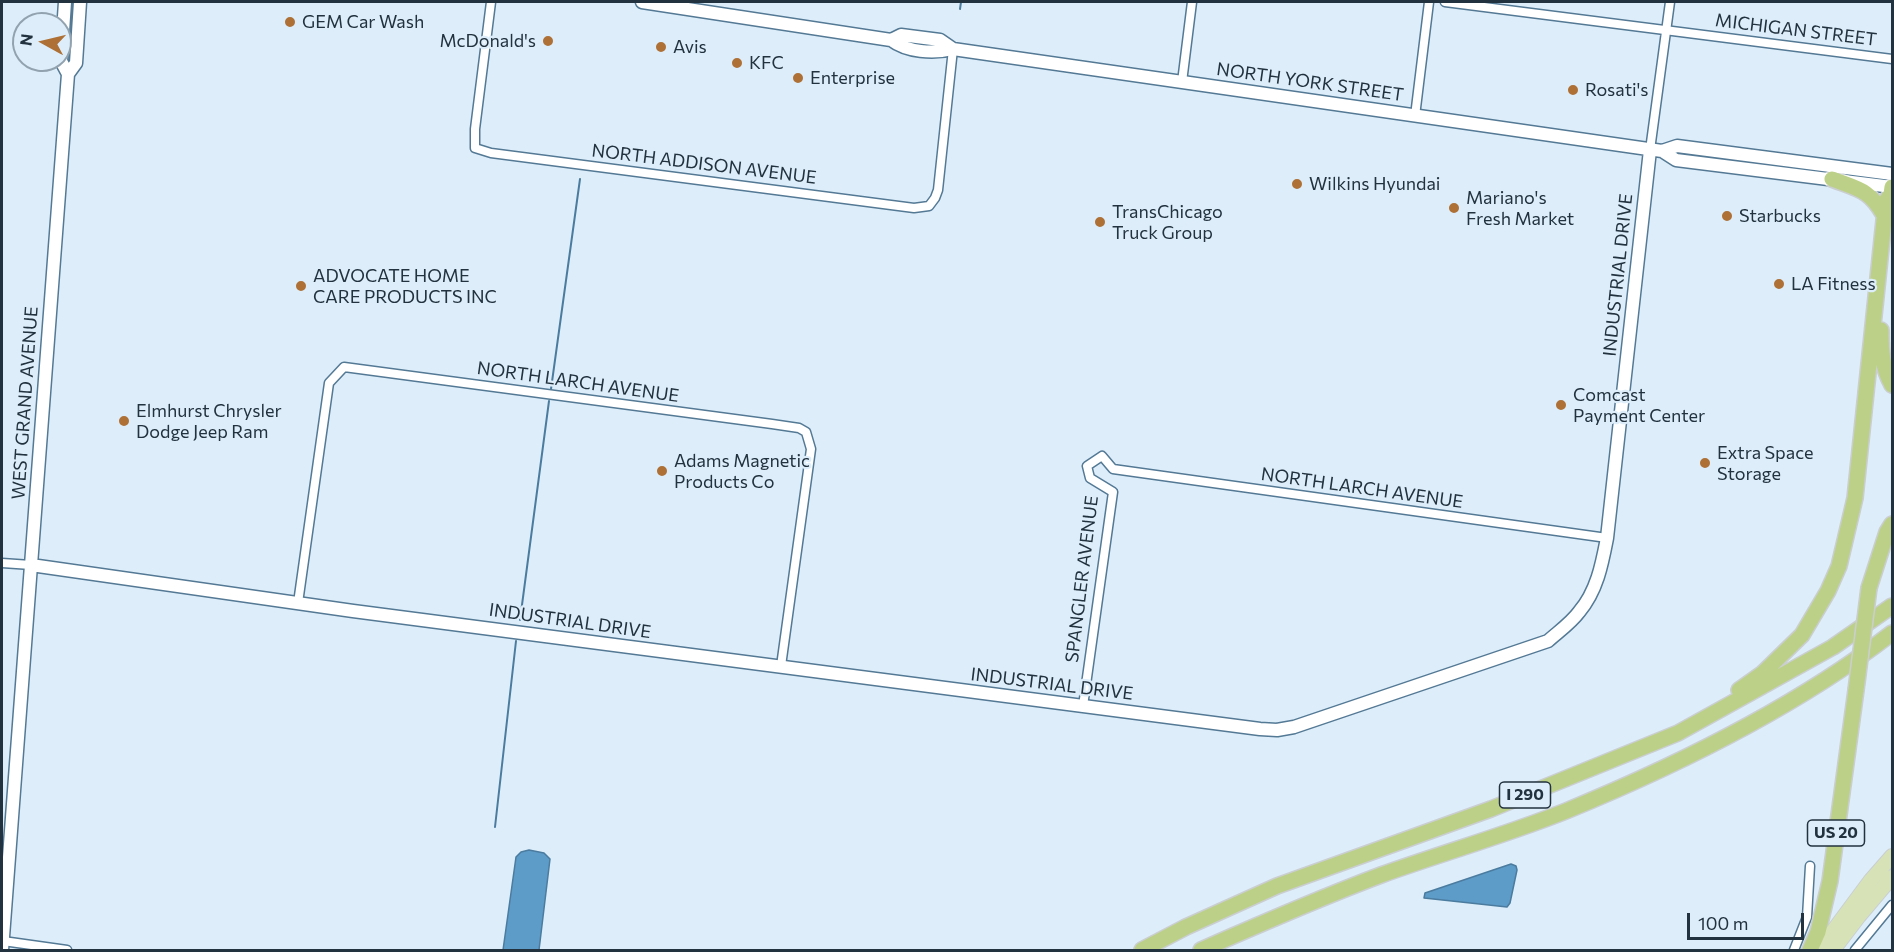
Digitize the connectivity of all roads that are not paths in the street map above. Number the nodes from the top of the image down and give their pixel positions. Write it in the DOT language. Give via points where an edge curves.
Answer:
graph roads {
  1 [pos="65,2"];
  2 [pos="80,2"];
  3 [pos="491,2"];
  4 [pos="642,2"];
  5 [pos="1192,2"];
  6 [pos="1429,2"];
  7 [pos="1445,2"];
  8 [pos="1670,2"];
  9 [pos="1667,30"];
  10 [pos="953,49"];
  11 [pos="1893,59"];
  12 [pos="68,74"];
  13 [pos="1182,82"];
  14 [pos="1415,116"];
  15 [pos="1656,151"];
  16 [pos="1832,179"];
  17 [pos="1892,186"];
  18 [pos="1884,215"];
  19 [pos="1893,235"];
  20 [pos="1893,385"];
  21 [pos="1113,470"];
  22 [pos="1893,524"];
  23 [pos="1607,538"];
  24 [pos="2,562"];
  25 [pos="31,566"];
  26 [pos="298,603"];
  27 [pos="1893,606"];
  28 [pos="1893,633"];
  29 [pos="781,666"];
  30 [pos="1083,706"];
  31 [pos="1678,733"];
  32 [pos="1893,856"];
  33 [pos="1810,866"];
  34 [pos="1893,877"];
  35 [pos="1893,905"];
  36 [pos="2,946"];
  37 [pos="67,951"];
  38 [pos="1142,951"];
  39 [pos="1201,951"];
  40 [pos="1794,951"];
  41 [pos="1810,951"];
  42 [pos="1820,951"];
  43 [pos="1833,951"];
  44 [pos="1855,951"];
  1 -- 12 [label="main road, WEST GRAND AVENUE" via="61,61"];
  2 -- 12 [label="main road, WEST GRAND AVENUE" via="76,63"];
  3 -- 10 [label="street, NORTH ADDISON AVENUE" via="475,148 914,208 929,206 938,190"];
  4 -- 10 [label="main road, NORTH YORK STREET" via="891,40 900,46 937,53"];
  5 -- 13 [label="street"];
  6 -- 14 [label="street"];
  7 -- 9 [label="street, MICHIGAN STREET"];
  8 -- 9 [label="street"];
  9 -- 11 [label="street, MICHIGAN STREET"];
  9 -- 15 [label="street"];
  10 -- 13 [label="main road, NORTH YORK STREET"];
  12 -- 25 [label="main road, WEST GRAND AVENUE"];
  13 -- 14 [label="main road, NORTH YORK STREET"];
  14 -- 15 [label="main road, NORTH YORK STREET"];
  15 -- 16 [label="main road, NORTH YORK STREET" via="1676,160"];
  15 -- 17 [label="main road, NORTH YORK STREET" via="1677,146"];
  15 -- 23 [label="main road, INDUSTRIAL DRIVE"];
  16 -- 17 [label="main road, NORTH YORK STREET"];
  16 -- 18 [label="highway" via="1869,194"];
  17 -- 18 [label="highway"];
  18 -- 31 [label="highway" via="1855,498 1839,566 1802,635 1763,673"];
  19 -- 20 [label="highway" via="1881,355"];
  21 -- 23 [label="street, NORTH LARCH AVENUE"];
  21 -- 30 [label="street, SPANGLER AVENUE" via="1102,456 1087,466 1090,478 1113,492"];
  22 -- 41 [label="highway, US 20, bridge" via="1869,588 1830,881"];
  23 -- 30 [label="main road, INDUSTRIAL DRIVE" via="1595,585 1580,612 1548,641 1300,725 1260,729"];
  24 -- 25 [label="street"];
  25 -- 26 [label="main road, INDUSTRIAL DRIVE"];
  25 -- 36 [label="main road, WEST GRAND AVENUE"];
  26 -- 29 [label="main road, INDUSTRIAL DRIVE"];
  26 -- 29 [label="street, NORTH LARCH AVENUE" via="329,383 344,367 772,424 806,432 811,449"];
  27 -- 31 [label="highway, I 290" via="1833,647"];
  28 -- 39 [label="highway, I 290" via="1783,707 1674,762 1565,811 1295,908"];
  29 -- 30 [label="main road, INDUSTRIAL DRIVE"];
  31 -- 38 [label="highway, I 290" via="1491,809 1277,886"];
  32 -- 42 [label="main road"];
  33 -- 40 [label="street" via="1807,917"];
  34 -- 43 [label="main road"];
  35 -- 44 [label="street"];
  36 -- 37 [label="street"];
}
